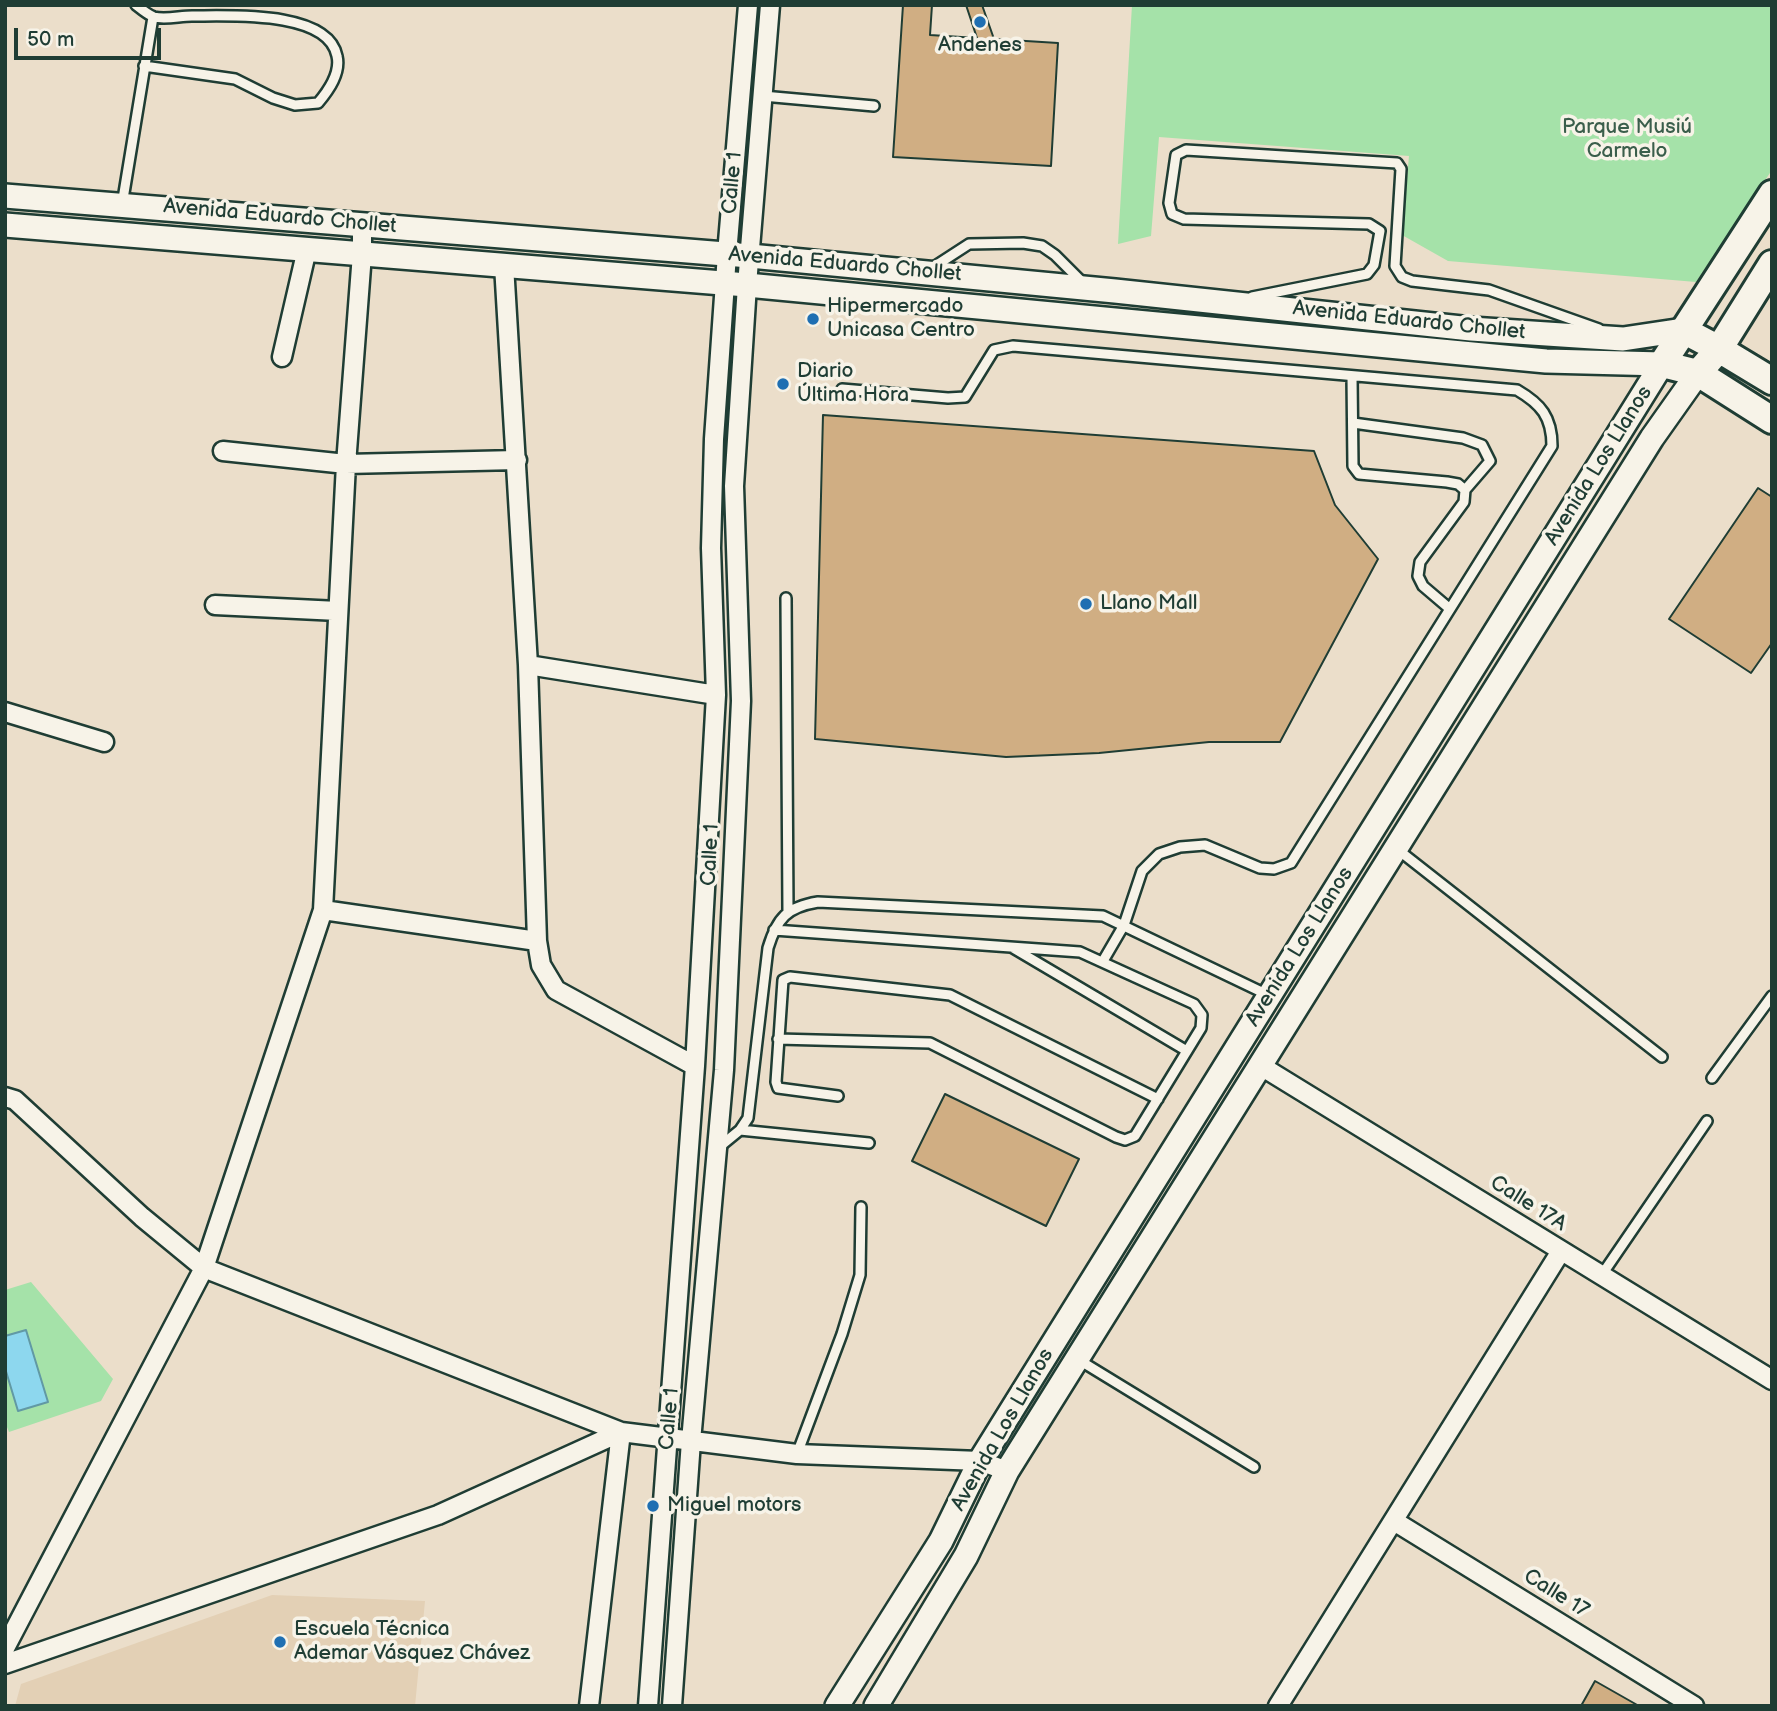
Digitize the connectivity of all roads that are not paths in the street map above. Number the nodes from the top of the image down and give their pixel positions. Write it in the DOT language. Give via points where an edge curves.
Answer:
graph roads {
  1 [pos="136,5"];
  2 [pos="748,5"];
  3 [pos="770,5"];
  4 [pos="153,17"];
  5 [pos="144,66"];
  6 [pos="763,96"];
  7 [pos="874,106"];
  8 [pos="1772,194"];
  9 [pos="5,196"];
  10 [pos="122,205"];
  11 [pos="362,224"];
  12 [pos="5,225"];
  13 [pos="307,249"];
  14 [pos="362,254"];
  15 [pos="738,255"];
  16 [pos="1772,264"];
  17 [pos="504,265"];
  18 [pos="926,272"];
  19 [pos="736,284"];
  20 [pos="1088,288"];
  21 [pos="1222,302"];
  22 [pos="1683,330"];
  23 [pos="1623,339"];
  24 [pos="1719,349"];
  25 [pos="282,357"];
  26 [pos="1662,364"];
  27 [pos="1698,373"];
  28 [pos="1352,377"];
  29 [pos="1772,381"];
  30 [pos="842,389"];
  31 [pos="1772,420"];
  32 [pos="1353,423"];
  33 [pos="223,451"];
  34 [pos="517,460"];
  35 [pos="346,464"];
  36 [pos="1465,491"];
  37 [pos="786,598"];
  38 [pos="215,605"];
  39 [pos="1450,609"];
  40 [pos="338,611"];
  41 [pos="528,665"];
  42 [pos="716,695"];
  43 [pos="5,712"];
  44 [pos="104,742"];
  45 [pos="1396,848"];
  46 [pos="323,910"];
  47 [pos="788,912"];
  48 [pos="1124,925"];
  49 [pos="774,930"];
  50 [pos="537,941"];
  51 [pos="1009,945"];
  52 [pos="1103,961"];
  53 [pos="1269,996"];
  54 [pos="1772,996"];
  55 [pos="778,1039"];
  56 [pos="1187,1051"];
  57 [pos="1662,1057"];
  58 [pos="695,1066"];
  59 [pos="1261,1066"];
  60 [pos="1712,1078"];
  61 [pos="838,1096"];
  62 [pos="5,1097"];
  63 [pos="1158,1099"];
  64 [pos="1707,1121"];
  65 [pos="740,1130"];
  66 [pos="869,1143"];
  67 [pos="717,1149"];
  68 [pos="861,1207"];
  69 [pos="1561,1251"];
  70 [pos="204,1268"];
  71 [pos="1601,1276"];
  72 [pos="1077,1359"];
  73 [pos="1772,1380"];
  74 [pos="621,1432"];
  75 [pos="669,1438"];
  76 [pos="691,1441"];
  77 [pos="796,1454"];
  78 [pos="981,1461"];
  79 [pos="1254,1467"];
  80 [pos="1007,1471"];
  81 [pos="1394,1521"];
  82 [pos="5,1648"];
  83 [pos="5,1664"];
  84 [pos="589,1706"];
  85 [pos="648,1706"];
  86 [pos="672,1706"];
  87 [pos="837,1706"];
  88 [pos="877,1706"];
  89 [pos="1278,1706"];
  90 [pos="1694,1706"];
  1 -- 4 [label="lane"];
  2 -- 15 [label="street, Calle 1"];
  3 -- 6 [label="street, Calle 1"];
  4 -- 5 [label="lane"];
  4 -- 5 [label="lane" via="287,19 326,34 335,46 339,65 329,91 318,103 295,106 235,79"];
  5 -- 10 [label="lane"];
  6 -- 7 [label="lane"];
  6 -- 15 [label="street, Calle 1"];
  8 -- 22 [label="main road, Avenida Los Llanos"];
  9 -- 10 [label="street, Avenida Eduardo Chollet"];
  10 -- 11 [label="street, Avenida Eduardo Chollet"];
  11 -- 14 [label="street"];
  11 -- 15 [label="street, Avenida Eduardo Chollet"];
  12 -- 13 [label="street, Avenida Eduardo Chollet"];
  13 -- 14 [label="street, Avenida Eduardo Chollet"];
  13 -- 25 [label="street"];
  14 -- 17 [label="street, Avenida Eduardo Chollet"];
  14 -- 35 [label="street"];
  15 -- 18 [label="street, Avenida Eduardo Chollet"];
  15 -- 19 [label="street, Calle 1"];
  16 -- 24 [label="main road, Avenida Los Llanos"];
  17 -- 19 [label="street, Avenida Eduardo Chollet"];
  17 -- 34 [label="street"];
  18 -- 20 [label="street, Avenida Eduardo Chollet"];
  18 -- 20 [label="lane" via="968,244 1023,243 1042,246 1055,255"];
  19 -- 26 [label="street, Avenida Eduardo Chollet" via="1546,361"];
  19 -- 42 [label="street, Calle 1" via="715,439"];
  19 -- 67 [label="street, Calle 1" via="734,486 741,701"];
  20 -- 21 [label="street, Avenida Eduardo Chollet"];
  21 -- 23 [label="street, Avenida Eduardo Chollet" via="1471,329"];
  21 -- 23 [label="lane" via="1367,274 1374,265 1380,231 1369,224 1184,219 1172,214 1169,203 1176,155 1186,150 1397,163 1401,169 1395,266 1402,277 1489,290"];
  22 -- 23 [label="street, Avenida Eduardo Chollet"];
  22 -- 24 [label="main road"];
  22 -- 26 [label="main road, Avenida Los Llanos"];
  24 -- 27 [label="main road, Avenida Los Llanos"];
  24 -- 29 [label="main road"];
  26 -- 27 [label="main road"];
  26 -- 53 [label="street, Avenida Los Llanos"];
  27 -- 31 [label="main road"];
  27 -- 45 [label="street, Avenida Los Llanos" via="1652,438"];
  28 -- 30 [label="lane" via="1013,346 995,350 965,397"];
  28 -- 32 [label="lane"];
  28 -- 39 [label="lane" via="1517,390 1535,400 1552,428 1552,446"];
  32 -- 36 [label="lane" via="1353,466 1359,474 1447,482"];
  32 -- 36 [label="lane" via="1463,438 1482,445 1490,461"];
  33 -- 35 [label="street"];
  34 -- 35 [label="street"];
  34 -- 41 [label="street"];
  35 -- 40 [label="street"];
  36 -- 39 [label="lane" via="1464,502 1420,562 1418,576"];
  37 -- 47 [label="lane"];
  38 -- 40 [label="street"];
  39 -- 48 [label="lane" via="1291,863 1260,868 1205,845 1169,849 1142,871"];
  40 -- 46 [label="street"];
  41 -- 42 [label="street"];
  41 -- 50 [label="street"];
  42 -- 58 [label="street, Calle 1"];
  43 -- 44 [label="street"];
  45 -- 57 [label="lane"];
  45 -- 59 [label="street, Avenida Los Llanos"];
  46 -- 50 [label="street"];
  46 -- 70 [label="street"];
  47 -- 48 [label="lane" via="818,902 1093,915"];
  47 -- 49 [label="lane"];
  48 -- 52 [label="lane"];
  48 -- 53 [label="lane"];
  49 -- 51 [label="lane"];
  49 -- 65 [label="lane" via="768,948 751,1104"];
  50 -- 58 [label="street" via="541,965 555,990"];
  51 -- 52 [label="lane" via="1080,952"];
  51 -- 56 [label="lane"];
  52 -- 56 [label="lane" via="1194,1004 1202,1015 1201,1028"];
  53 -- 78 [label="street, Avenida Los Llanos"];
  54 -- 60 [label="lane"];
  55 -- 61 [label="lane" via="778,1088"];
  55 -- 63 [label="lane" via="930,1043 1125,1140 1135,1136"];
  55 -- 63 [label="lane" via="783,980 790,977 939,993"];
  56 -- 63 [label="lane"];
  58 -- 75 [label="street, Calle 1"];
  59 -- 69 [label="street, Calle 17A"];
  59 -- 72 [label="street, Avenida Los Llanos"];
  62 -- 70 [label="street" via="15,1100"];
  64 -- 71 [label="lane"];
  65 -- 66 [label="lane"];
  65 -- 67 [label="lane"];
  67 -- 76 [label="street, Calle 1"];
  68 -- 77 [label="lane" via="860,1275"];
  69 -- 71 [label="street, Calle 17A"];
  69 -- 81 [label="street"];
  70 -- 74 [label="street"];
  70 -- 82 [label="street"];
  71 -- 73 [label="street, Calle 17A"];
  72 -- 79 [label="lane"];
  72 -- 80 [label="street, Avenida Los Llanos"];
  74 -- 75 [label="street"];
  74 -- 83 [label="street" via="438,1516"];
  74 -- 84 [label="street"];
  75 -- 76 [label="street"];
  75 -- 85 [label="street, Calle 1"];
  76 -- 77 [label="street"];
  76 -- 86 [label="street, Calle 1"];
  77 -- 78 [label="street"];
  78 -- 80 [label="street"];
  78 -- 87 [label="street, Avenida Los Llanos" via="941,1541"];
  80 -- 88 [label="street, Avenida Los Llanos" via="966,1556"];
  81 -- 89 [label="street"];
  81 -- 90 [label="street, Calle 17"];
}
